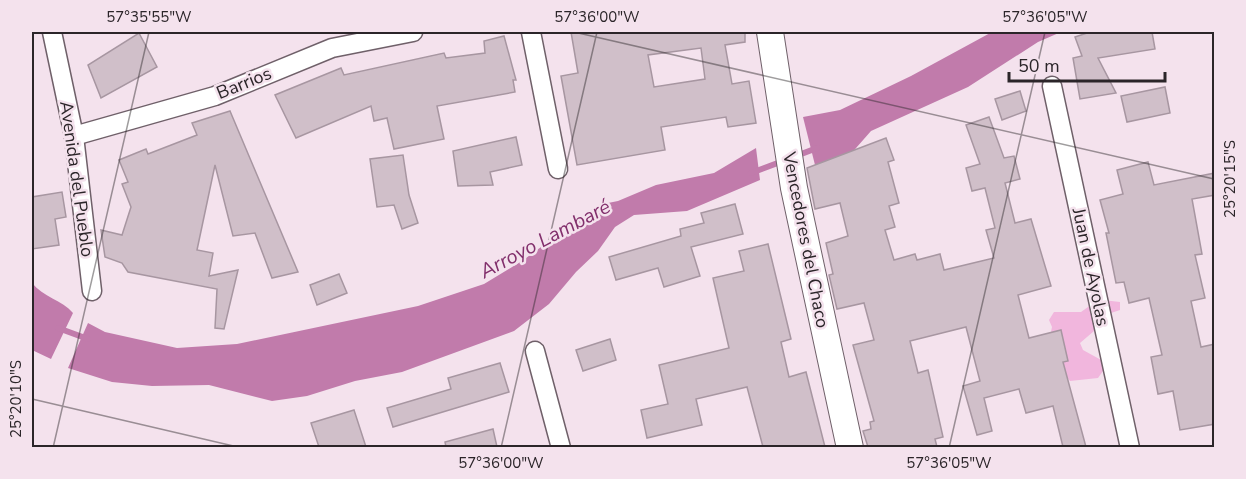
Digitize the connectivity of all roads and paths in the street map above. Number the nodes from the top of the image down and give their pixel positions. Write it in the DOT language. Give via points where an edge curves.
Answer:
graph roads {
  1 [pos="52,32"];
  2 [pos="413,32"];
  3 [pos="531,32"];
  4 [pos="770,32"];
  5 [pos="1052,86"];
  6 [pos="74,136"];
  7 [pos="558,169"];
  8 [pos="92,291"];
  9 [pos="535,351"];
  10 [pos="561,447"];
  11 [pos="850,447"];
  12 [pos="1130,447"];
  1 -- 6 [label="street, Avenida del Pueblo"];
  2 -- 6 [label="street, Barrios" via="332,48 215,96"];
  3 -- 7 [label="street"];
  4 -- 11 [label="street, Vencedores del Chaco" via="794,188"];
  5 -- 12 [label="street, Juan de Ayolas"];
  6 -- 8 [label="street, Avenida del Pueblo"];
  9 -- 10 [label="street"];
}
